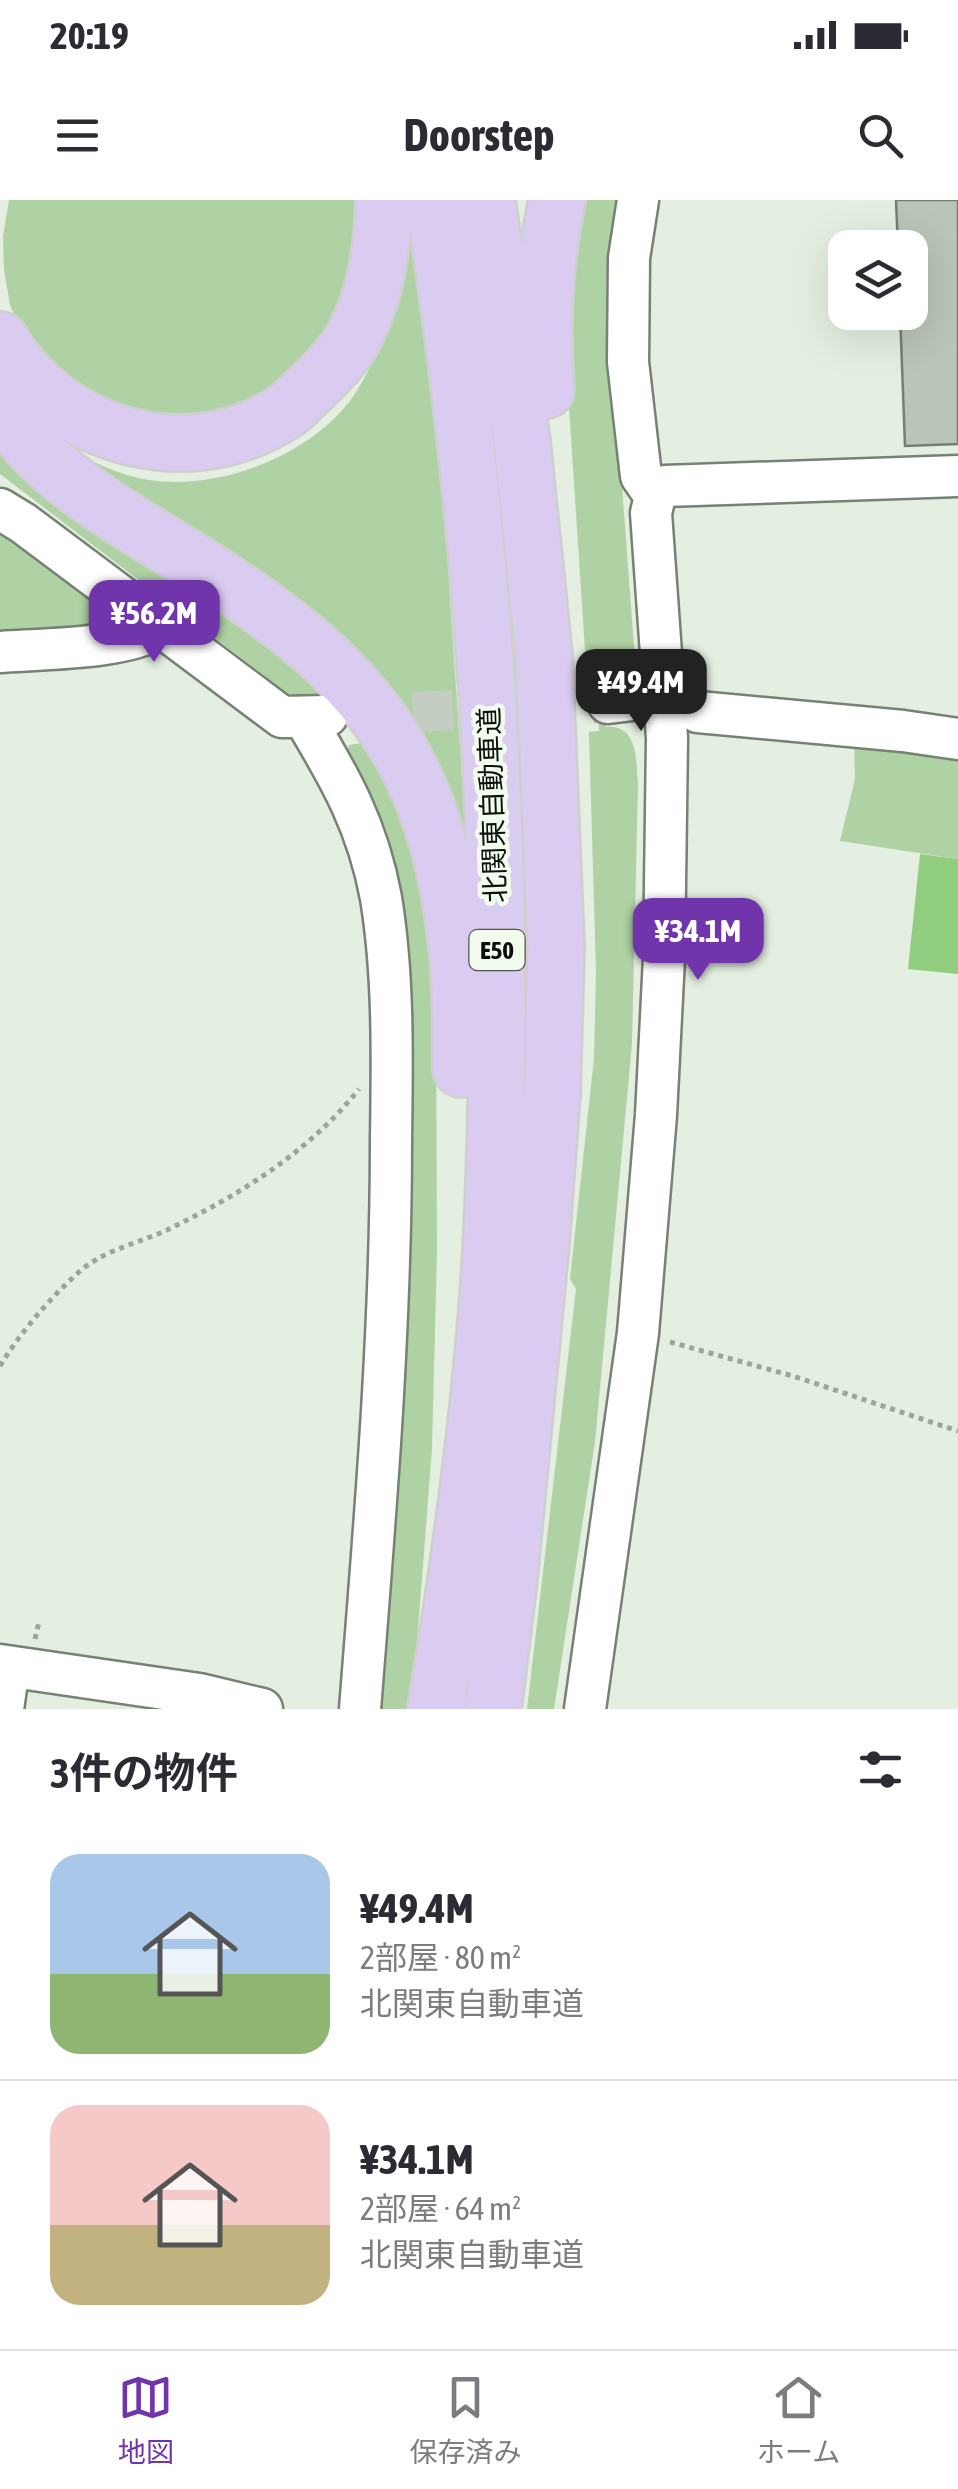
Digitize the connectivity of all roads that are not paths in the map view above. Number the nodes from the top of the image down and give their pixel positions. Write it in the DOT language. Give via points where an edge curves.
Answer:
graph roads {
  1 [pos="384,200"];
  2 [pos="434,200"];
  3 [pos="487,200"];
  4 [pos="557,200"];
  5 [pos="638,200"];
  6 [pos="0,340"];
  7 [pos="0,408"];
  8 [pos="958,476"];
  9 [pos="655,496"];
  10 [pos="0,509"];
  11 [pos="160,626"];
  12 [pos="0,652"];
  13 [pos="608,702"];
  14 [pos="681,704"];
  15 [pos="958,739"];
  16 [pos="556,947"];
  17 [pos="452,1606"];
  18 [pos="5,1666"];
  19 [pos="437,1704"];
  20 [pos="494,1704"];
  21 [pos="3,1709"];
  22 [pos="262,1709"];
  23 [pos="360,1709"];
  24 [pos="585,1709"];
  1 -- 6 [label="highway" via="380,255 352,340 286,411 226,438 190,444 97,428 46,394"];
  2 -- 17 [label="highway, 北関東自動車道 / E50" via="478,546 498,953 492,1236"];
  3 -- 16 [label="highway, 北関東自動車道 / E50" via="542,636"];
  4 -- 16 [label="highway" via="546,250 542,338 567,817"];
  5 -- 9 [label="street" via="629,258 628,362 641,476"];
  7 -- 17 [label="highway" via="39,454 96,502 212,573 322,654 371,704 429,810 458,950 466,1212"];
  8 -- 9 [label="street" via="665,486"];
  9 -- 14 [label="street" via="650,513"];
  10 -- 11 [label="street"];
  11 -- 12 [label="street" via="124,641"];
  11 -- 23 [label="street" via="282,717 317,717 350,794 381,898 392,1049 388,1331"];
  13 -- 14 [label="street"];
  14 -- 15 [label="street"];
  14 -- 24 [label="street" via="638,1333"];
  16 -- 20 [label="highway, 北関東自動車道 / E50" via="541,1242"];
  17 -- 19 [label="highway, 北関東自動車道 / E50"];
  18 -- 21 [label="street"];
  18 -- 22 [label="street"];
}
